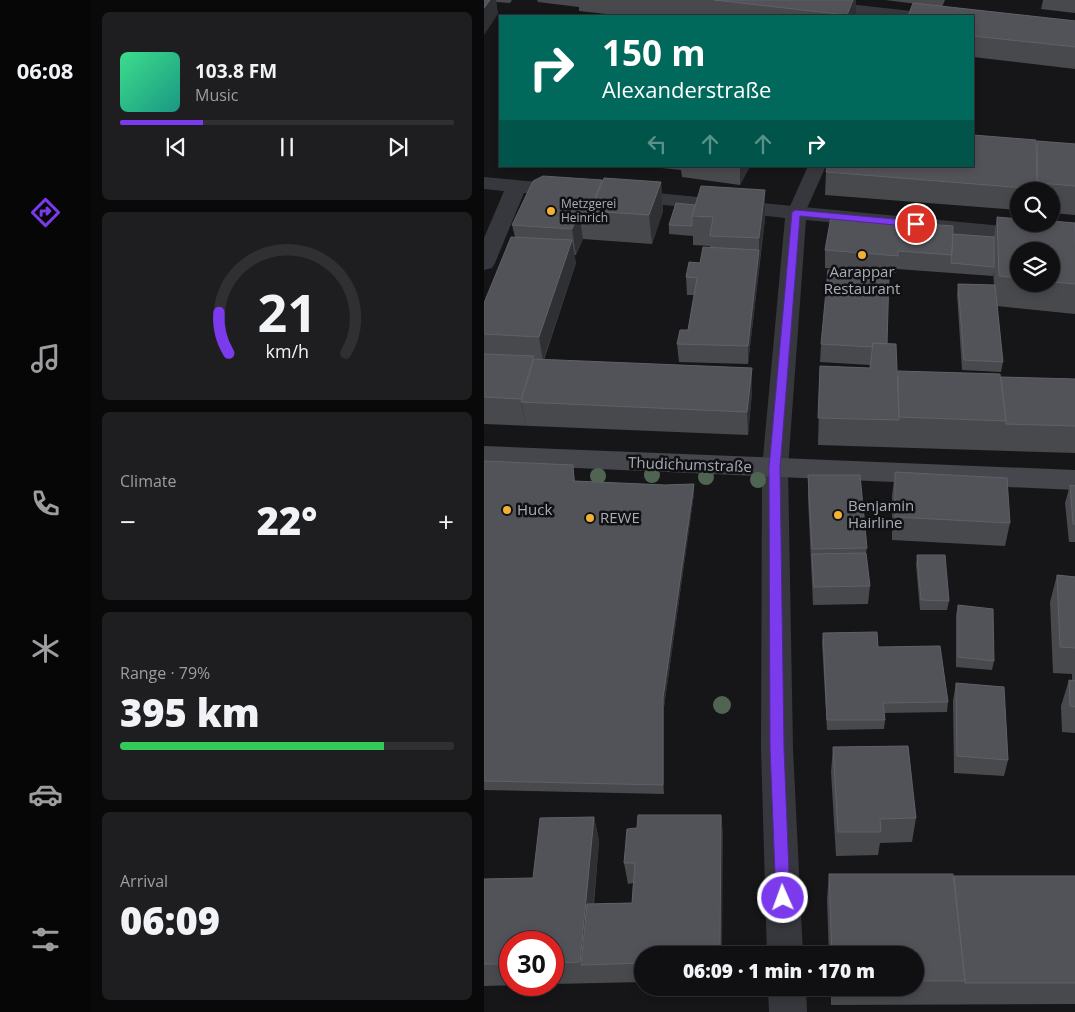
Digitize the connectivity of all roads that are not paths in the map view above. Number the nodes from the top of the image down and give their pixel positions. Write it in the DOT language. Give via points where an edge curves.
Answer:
graph roads {
  1 [pos="768,0"];
  2 [pos="885,14"];
  3 [pos="898,15"];
  4 [pos="817,167"];
  5 [pos="484,183"];
  6 [pos="517,186"];
  7 [pos="796,212"];
  8 [pos="1075,240"];
  9 [pos="484,263"];
  10 [pos="484,454"];
  11 [pos="775,468"];
  12 [pos="1075,480"];
  13 [pos="785,946"];
  14 [pos="787,996"];
  15 [pos="788,1012"];
  1 -- 2 [label="street"];
  2 -- 3 [label="street"];
  4 -- 7 [label="lane"];
  5 -- 6 [label="street"];
  6 -- 7 [label="street"];
  6 -- 9 [label="street"];
  7 -- 8 [label="street"];
  7 -- 11 [label="street"];
  10 -- 11 [label="main road, Thudichumstraße"];
  11 -- 12 [label="main road, Thudichumstraße"];
  11 -- 13 [label="street" via="777,748"];
  14 -- 15 [label="street"];
}
